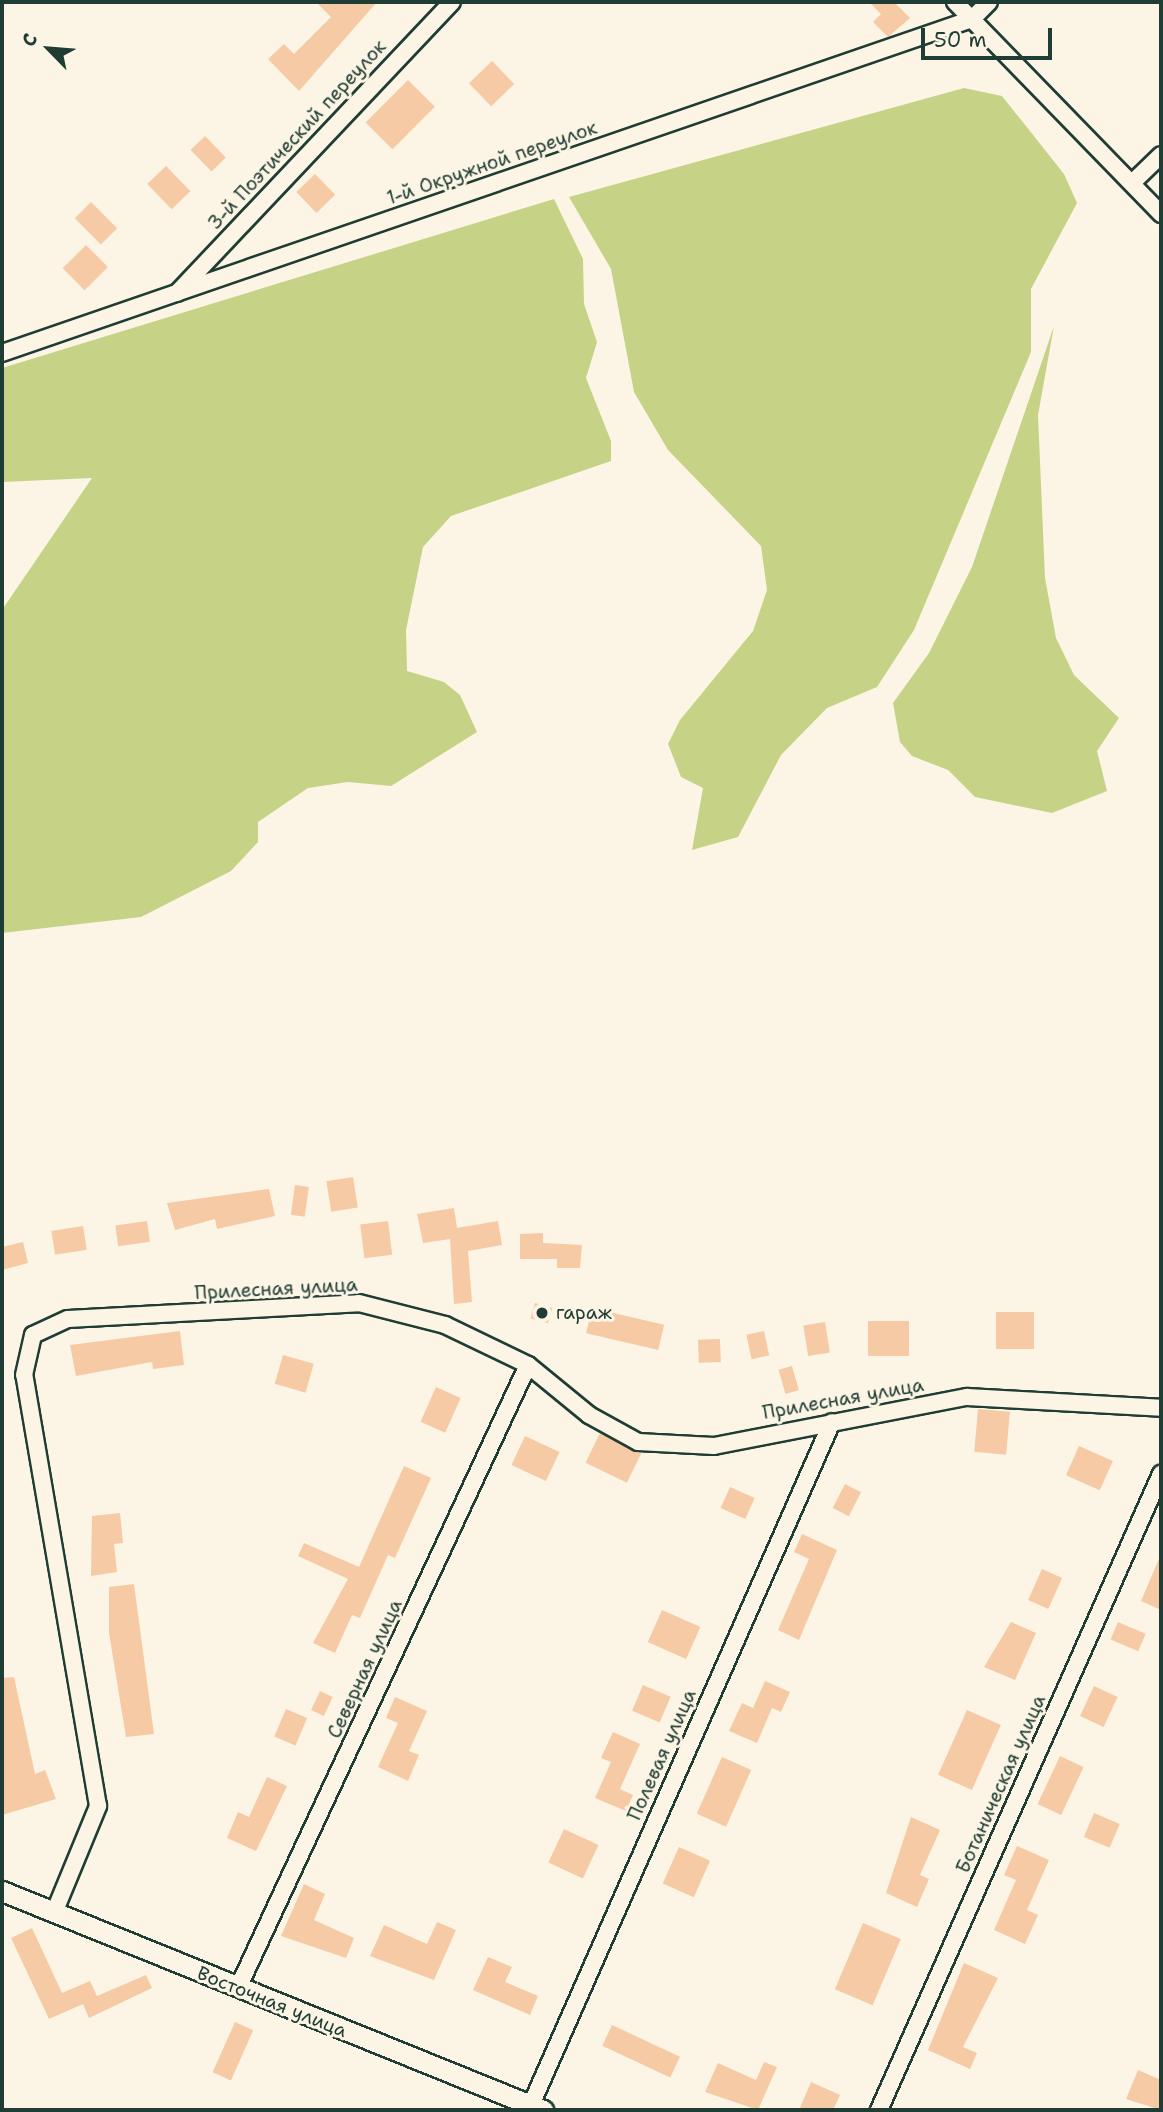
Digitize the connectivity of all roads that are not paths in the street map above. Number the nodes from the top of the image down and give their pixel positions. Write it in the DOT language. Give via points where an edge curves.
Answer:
graph roads {
  1 [pos="452,2"];
  2 [pos="955,2"];
  3 [pos="989,2"];
  4 [pos="972,19"];
  5 [pos="1161,155"];
  6 [pos="1132,183"];
  7 [pos="1161,214"];
  8 [pos="174,296"];
  9 [pos="2,352"];
  10 [pos="528,1365"];
  11 [pos="1161,1408"];
  12 [pos="832,1422"];
  13 [pos="1161,1474"];
  14 [pos="2,1891"];
  15 [pos="54,1913"];
  16 [pos="238,1988"];
  17 [pos="537,2108"];
  18 [pos="879,2110"];
  1 -- 8 [label="street, 3-й Поэтический переулок"];
  2 -- 4 [label="street"];
  3 -- 4 [label="street, 1-й Окружной переулок"];
  4 -- 6 [label="street"];
  4 -- 8 [label="street, 1-й Окружной переулок"];
  5 -- 6 [label="street"];
  6 -- 7 [label="street"];
  8 -- 9 [label="street, 1-й Окружной переулок"];
  10 -- 12 [label="street, Прилесная улица" via="589,1415 638,1441 714,1446"];
  10 -- 15 [label="street, Прилесная улица" via="445,1325 359,1303 68,1319 33,1335 24,1375 98,1806"];
  10 -- 16 [label="street, Северная улица"];
  11 -- 12 [label="street, Прилесная улица" via="967,1397"];
  12 -- 17 [label="street, Полевая улица"];
  13 -- 18 [label="street, Ботаническая улица"];
  14 -- 15 [label="street, Восточная улица"];
  15 -- 16 [label="street, Восточная улица"];
  16 -- 17 [label="street, Восточная улица"];
}
